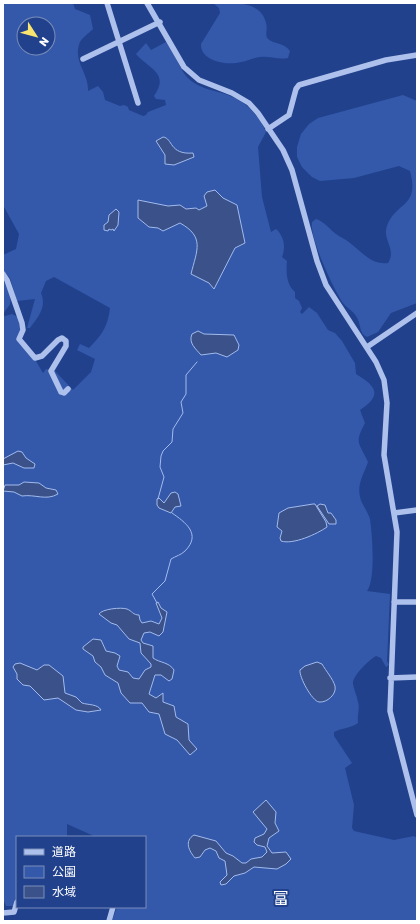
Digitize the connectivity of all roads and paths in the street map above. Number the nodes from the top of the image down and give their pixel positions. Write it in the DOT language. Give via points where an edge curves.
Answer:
graph roads {
  1 [pos="107,3"];
  2 [pos="147,3"];
  3 [pos="160,22"];
  4 [pos="119,42"];
  5 [pos="417,55"];
  6 [pos="83,59"];
  7 [pos="138,103"];
  8 [pos="268,129"];
  9 [pos="3,274"];
  10 [pos="417,314"];
  11 [pos="367,347"];
  12 [pos="68,389"];
  13 [pos="417,510"];
  14 [pos="394,513"];
  15 [pos="394,602"];
  16 [pos="417,602"];
  17 [pos="417,677"];
  18 [pos="390,678"];
  19 [pos="417,815"];
  20 [pos="16,905"];
  21 [pos="113,908"];
  22 [pos="3,913"];
  23 [pos="109,921"];
  1 -- 4 [label="street"];
  2 -- 3 [label="street"];
  3 -- 4 [label="street"];
  3 -- 8 [label="street" via="184,67 192,76 245,100 254,108"];
  4 -- 6 [label="street"];
  4 -- 7 [label="street"];
  5 -- 8 [label="street" via="386,60 299,85 289,115"];
  8 -- 11 [label="street" via="289,162 326,285"];
  9 -- 12 [label="street" via="22,323 23,330 19,339 29,353 35,358 40,357 58,340 62,338 66,341 66,346 51,371 61,392 64,394"];
  10 -- 11 [label="street"];
  11 -- 14 [label="street" via="381,372 386,390 384,455"];
  13 -- 14 [label="street"];
  14 -- 15 [label="street" via="397,532"];
  15 -- 16 [label="street"];
  15 -- 18 [label="street"];
  17 -- 18 [label="street"];
  18 -- 19 [label="street" via="391,717"];
  20 -- 22 [label="street" via="14,912"];
  21 -- 23 [label="street"];
}
